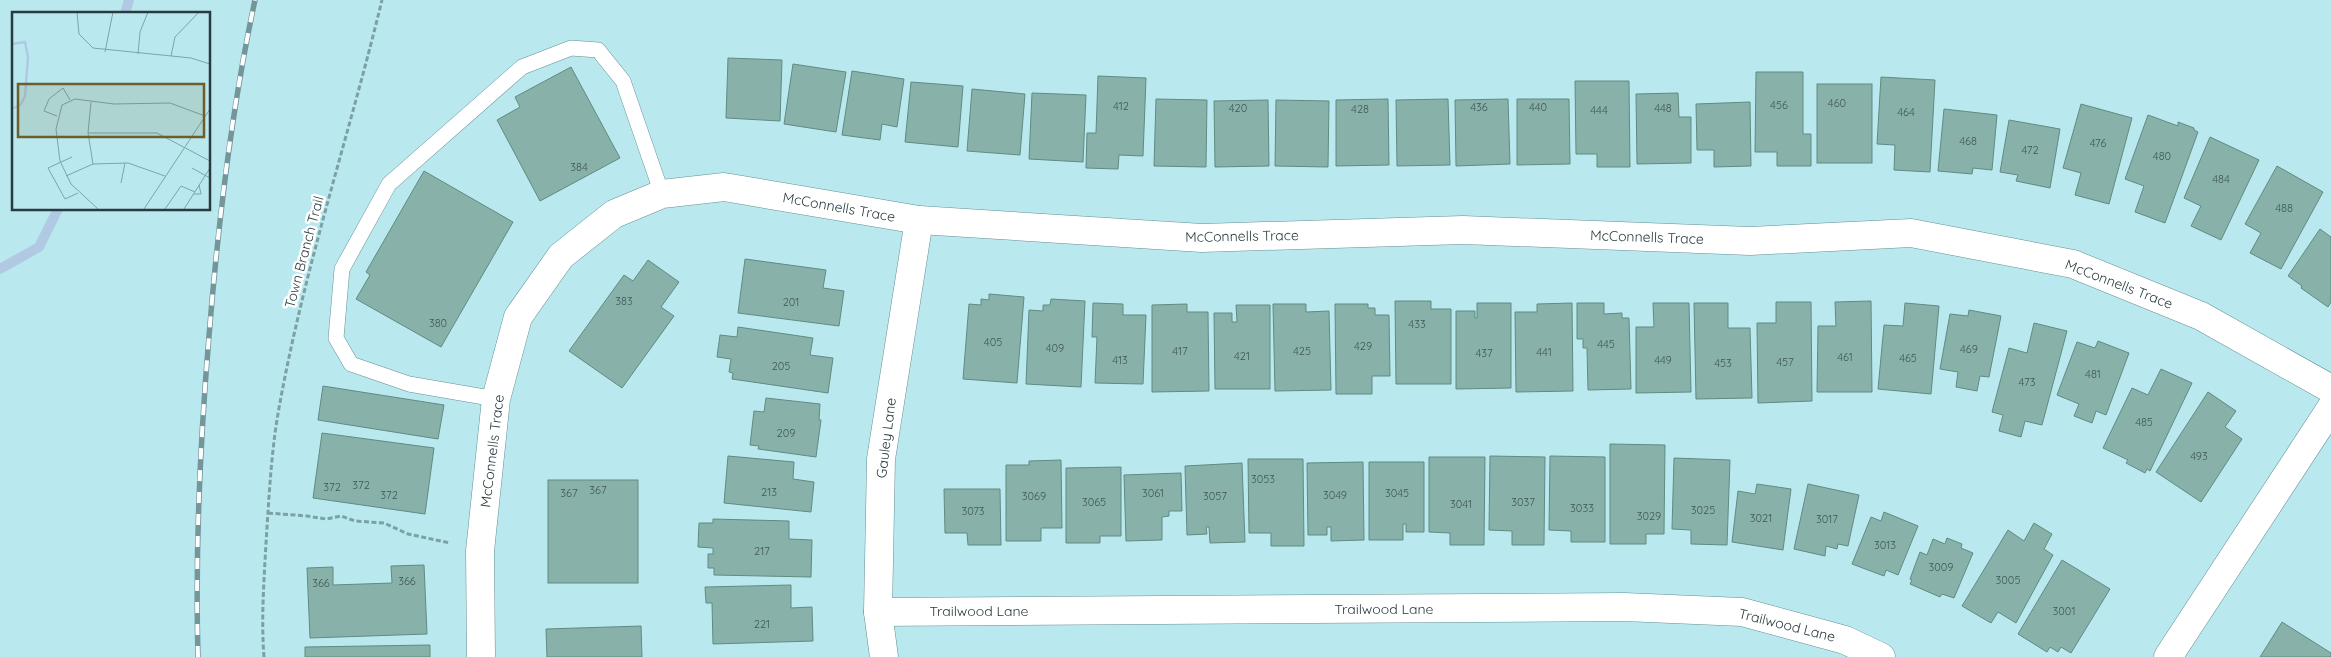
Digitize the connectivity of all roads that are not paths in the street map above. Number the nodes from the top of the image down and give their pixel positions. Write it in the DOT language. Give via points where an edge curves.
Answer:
graph roads {
  1 [pos="662,194"];
  2 [pos="919,220"];
  3 [pos="2331,389"];
  4 [pos="496,399"];
  5 [pos="2331,408"];
  6 [pos="878,612"];
  7 [pos="481,657"];
  8 [pos="884,657"];
  9 [pos="1881,657"];
  10 [pos="2168,657"];
  1 -- 2 [label="street, McConnells Trace" via="724,187"];
  1 -- 4 [label="street, McConnells Trace" via="614,214 562,256 518,317"];
  1 -- 4 [label="lane" via="623,80 598,50 571,48 522,67 389,184 342,269 336,338 351,364 409,384"];
  2 -- 3 [label="street, McConnells Trace" via="1202,238 1463,230 1750,241 1911,232 2073,264 2201,316"];
  2 -- 6 [label="street, Gauley Lane" via="881,458"];
  4 -- 7 [label="street, McConnells Trace" via="480,551"];
  5 -- 10 [label="street"];
  6 -- 8 [label="street, Gauley Lane"];
  6 -- 9 [label="street, Trailwood Lane" via="1624,607 1742,612 1845,640"];
}
